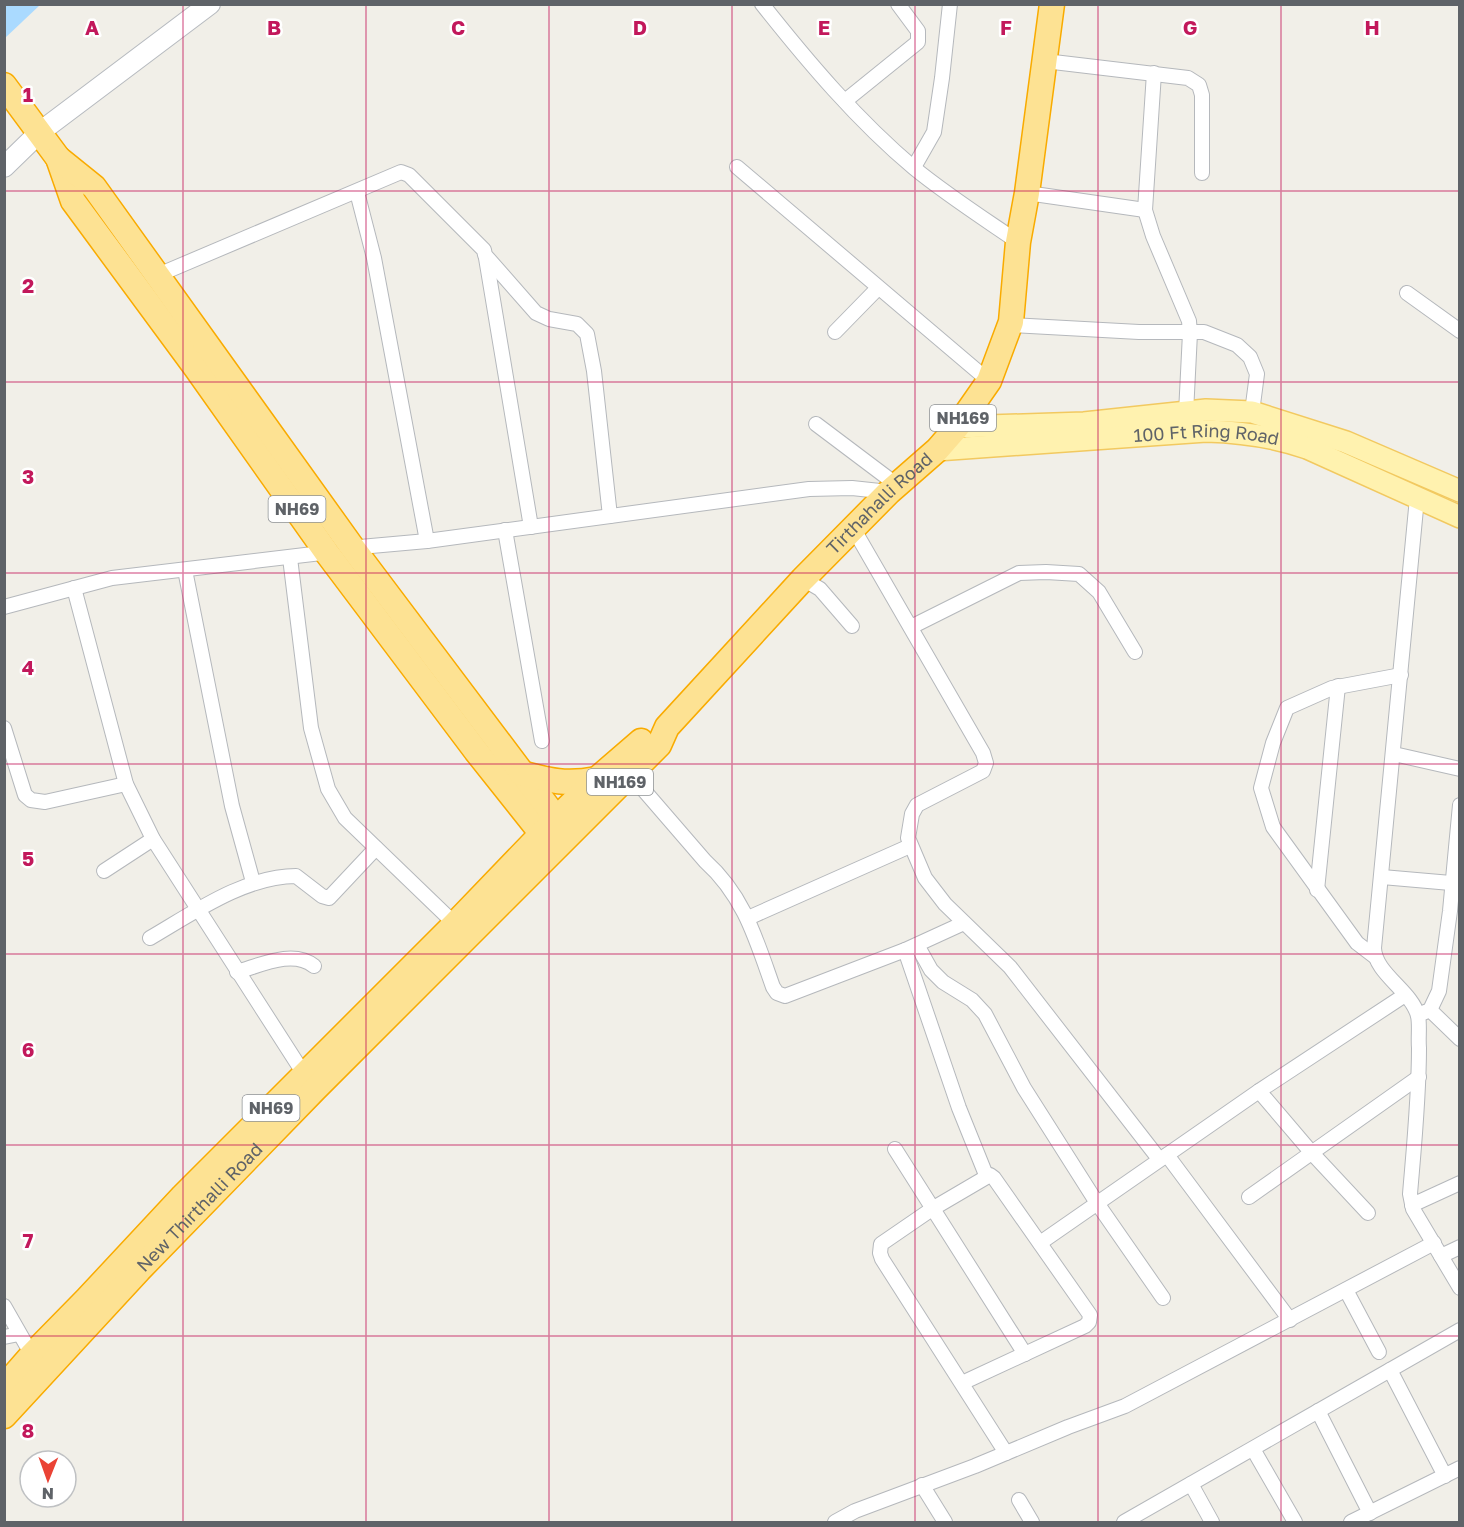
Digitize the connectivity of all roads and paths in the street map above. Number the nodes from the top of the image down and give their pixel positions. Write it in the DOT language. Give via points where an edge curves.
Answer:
graph roads {
  1 [pos="210,4"];
  2 [pos="762,4"];
  3 [pos="898,4"];
  4 [pos="950,4"];
  5 [pos="1052,4"];
  6 [pos="1045,60"];
  7 [pos="1154,73"];
  8 [pos="4,85"];
  9 [pos="845,101"];
  10 [pos="33,123"];
  11 [pos="58,159"];
  12 [pos="4,166"];
  13 [pos="736,167"];
  14 [pos="914,167"];
  15 [pos="1202,173"];
  16 [pos="357,192"];
  17 [pos="1027,193"];
  18 [pos="1145,210"];
  19 [pos="1018,242"];
  20 [pos="485,255"];
  21 [pos="158,275"];
  22 [pos="878,288"];
  23 [pos="1407,293"];
  24 [pos="1010,325"];
  25 [pos="1460,331"];
  26 [pos="835,332"];
  27 [pos="1190,333"];
  28 [pos="989,381"];
  29 [pos="1252,412"];
  30 [pos="1186,413"];
  31 [pos="816,424"];
  32 [pos="957,427"];
  33 [pos="937,450"];
  34 [pos="893,488"];
  35 [pos="1460,491"];
  36 [pos="1417,498"];
  37 [pos="610,516"];
  38 [pos="1460,517"];
  39 [pos="531,527"];
  40 [pos="853,528"];
  41 [pos="505,530"];
  42 [pos="427,541"];
  43 [pos="352,547"];
  44 [pos="327,553"];
  45 [pos="290,558"];
  46 [pos="185,570"];
  47 [pos="803,579"];
  48 [pos="74,588"];
  49 [pos="4,607"];
  50 [pos="852,626"];
  51 [pos="911,627"];
  52 [pos="1135,652"];
  53 [pos="1401,675"];
  54 [pos="1338,686"];
  55 [pos="667,727"];
  56 [pos="4,728"];
  57 [pos="542,741"];
  58 [pos="1394,754"];
  59 [pos="1460,769"];
  60 [pos="521,773"];
  61 [pos="629,773"];
  62 [pos="597,779"];
  63 [pos="126,784"];
  64 [pos="514,799"];
  65 [pos="1460,805"];
  66 [pos="555,834"];
  67 [pos="153,840"];
  68 [pos="910,846"];
  69 [pos="376,848"];
  70 [pos="513,864"];
  71 [pos="104,871"];
  72 [pos="1382,877"];
  73 [pos="253,882"];
  74 [pos="1451,883"];
  75 [pos="1317,890"];
  76 [pos="198,910"];
  77 [pos="1455,911"];
  78 [pos="748,918"];
  79 [pos="964,923"];
  80 [pos="455,924"];
  81 [pos="150,938"];
  82 [pos="911,948"];
  83 [pos="1374,956"];
  84 [pos="314,966"];
  85 [pos="237,972"];
  86 [pos="1405,995"];
  87 [pos="1424,1013"];
  88 [pos="1460,1039"];
  89 [pos="304,1074"];
  90 [pos="1419,1077"];
  91 [pos="1259,1091"];
  92 [pos="895,1149"];
  93 [pos="1311,1152"];
  94 [pos="1163,1157"];
  95 [pos="986,1175"];
  96 [pos="1460,1183"];
  97 [pos="1249,1197"];
  98 [pos="1097,1203"];
  99 [pos="1412,1205"];
  100 [pos="932,1209"];
  101 [pos="1368,1213"];
  102 [pos="1040,1243"];
  103 [pos="1460,1247"];
  104 [pos="1437,1249"];
  105 [pos="1460,1288"];
  106 [pos="1346,1290"];
  107 [pos="1163,1298"];
  108 [pos="4,1306"];
  109 [pos="1290,1320"];
  110 [pos="1460,1330"];
  111 [pos="19,1334"];
  112 [pos="4,1337"];
  113 [pos="48,1348"];
  114 [pos="1379,1352"];
  115 [pos="1025,1354"];
  116 [pos="1390,1370"];
  117 [pos="962,1383"];
  118 [pos="4,1387"];
  119 [pos="1318,1411"];
  120 [pos="4,1416"];
  121 [pos="1253,1449"];
  122 [pos="1006,1453"];
  123 [pos="1460,1468"];
  124 [pos="1445,1476"];
  125 [pos="1191,1484"];
  126 [pos="922,1485"];
  127 [pos="1019,1500"];
  128 [pos="1370,1513"];
  129 [pos="835,1522"];
  130 [pos="945,1522"];
  131 [pos="1032,1522"];
  132 [pos="1124,1522"];
  133 [pos="1212,1522"];
  134 [pos="1295,1522"];
  135 [pos="1351,1522"];
  1 -- 10 [label="street"];
  2 -- 9 [label="street"];
  3 -- 9 [label="street" via="918,31 918,42"];
  4 -- 14 [label="street" via="934,132"];
  5 -- 6 [label="highway, Tirthahalli Road / NH169"];
  6 -- 7 [label="street"];
  6 -- 17 [label="highway, Tirthahalli Road / NH169"];
  7 -- 15 [label="street" via="1188,78 1199,85"];
  7 -- 18 [label="street"];
  8 -- 10 [label="highway, NH69"];
  9 -- 14 [label="street"];
  10 -- 11 [label="highway, NH69"];
  10 -- 12 [label="street"];
  11 -- 21 [label="highway, NH69" via="94,187"];
  11 -- 44 [label="highway, NH69" via="73,201"];
  13 -- 22 [label="street"];
  14 -- 19 [label="street"];
  16 -- 20 [label="street" via="401,172 409,175"];
  16 -- 21 [label="street"];
  16 -- 42 [label="street" via="374,258"];
  17 -- 18 [label="street"];
  17 -- 19 [label="highway, Tirthahalli Road / NH169"];
  18 -- 27 [label="street" via="1189,321"];
  19 -- 24 [label="highway, Tirthahalli Road / NH169"];
  20 -- 37 [label="street" via="536,313 577,324 587,334"];
  20 -- 39 [label="street"];
  21 -- 43 [label="highway, NH69"];
  22 -- 26 [label="street"];
  22 -- 28 [label="street"];
  23 -- 25 [label="street"];
  24 -- 27 [label="street"];
  24 -- 28 [label="highway, Tirthahalli Road / NH169"];
  27 -- 29 [label="street" via="1204,332 1237,345 1250,357 1257,374"];
  27 -- 30 [label="street"];
  28 -- 32 [label="highway, Tirthahalli Road / NH169"];
  29 -- 30 [label="main road, 100 Ft Ring Road"];
  29 -- 35 [label="main road, 100 Ft Ring Road" via="1346,442"];
  30 -- 32 [label="main road, 100 Ft Ring Road" via="1084,423"];
  31 -- 34 [label="street"];
  32 -- 33 [label="highway, Tirthahalli Road / NH169"];
  33 -- 34 [label="highway, Tirthahalli Road / NH169"];
  33 -- 36 [label="main road, 100 Ft Ring Road" via="1236,432 1281,439 1306,448"];
  34 -- 37 [label="street" via="808,489"];
  34 -- 40 [label="highway, Tirthahalli Road / NH169"];
  36 -- 38 [label="main road, 100 Ft Ring Road"];
  36 -- 53 [label="street"];
  37 -- 39 [label="street"];
  39 -- 41 [label="street"];
  40 -- 47 [label="highway, Tirthahalli Road / NH169"];
  40 -- 51 [label="street"];
  41 -- 42 [label="street"];
  41 -- 57 [label="street"];
  42 -- 43 [label="street"];
  43 -- 44 [label="street"];
  43 -- 60 [label="highway, NH69"];
  44 -- 45 [label="street"];
  44 -- 64 [label="highway, NH69"];
  45 -- 46 [label="street"];
  45 -- 69 [label="street" via="311,728 328,789 345,818"];
  46 -- 48 [label="street" via="112,578"];
  46 -- 73 [label="street" via="232,806"];
  47 -- 50 [label="street" via="820,589"];
  47 -- 55 [label="highway, Tirthahalli Road / NH169"];
  48 -- 49 [label="street"];
  48 -- 63 [label="street"];
  51 -- 52 [label="street" via="1019,573 1079,574 1100,592"];
  51 -- 68 [label="street" via="986,763 983,771 917,805 909,826"];
  53 -- 54 [label="street"];
  53 -- 58 [label="street"];
  54 -- 75 [label="street"];
  54 -- 75 [label="street" via="1287,708 1261,788 1273,827"];
  55 -- 61 [label="highway, Tirthahalli Road / NH169" via="658,745"];
  55 -- 62 [label="highway, NH169" via="648,735"];
  56 -- 63 [label="street" via="25,795 31,800 45,802"];
  58 -- 59 [label="street"];
  58 -- 72 [label="street"];
  60 -- 62 [label="highway" via="557,783"];
  60 -- 66 [label="highway, NH69"];
  61 -- 66 [label="highway, Tirthahalli Road / NH169"];
  61 -- 78 [label="street" via="719,874"];
  62 -- 66 [label="highway, NH169"];
  63 -- 67 [label="street"];
  64 -- 66 [label="highway, NH69"];
  64 -- 70 [label="highway" via="518,847"];
  65 -- 74 [label="street"];
  66 -- 70 [label="highway, NH69"];
  66 -- 113 [label="highway, New Thirthalli Road / NH69" via="139,1270"];
  67 -- 71 [label="street"];
  67 -- 76 [label="street"];
  68 -- 78 [label="street"];
  68 -- 79 [label="street" via="925,878"];
  69 -- 73 [label="street" via="329,898 296,876"];
  69 -- 80 [label="street"];
  70 -- 80 [label="highway, NH69"];
  72 -- 74 [label="street"];
  72 -- 83 [label="street"];
  73 -- 76 [label="street"];
  74 -- 77 [label="street"];
  75 -- 83 [label="street" via="1357,943"];
  76 -- 81 [label="street"];
  76 -- 85 [label="street"];
  77 -- 87 [label="street" via="1439,991"];
  78 -- 82 [label="street" via="773,987 785,996"];
  79 -- 82 [label="street"];
  79 -- 94 [label="street" via="1010,967"];
  80 -- 89 [label="highway, NH69"];
  82 -- 95 [label="street" via="959,1108"];
  82 -- 98 [label="street" via="944,982 972,1000 985,1014 1024,1088"];
  83 -- 86 [label="street"];
  84 -- 85 [label="street" via="292,958"];
  85 -- 89 [label="street"];
  86 -- 87 [label="street"];
  86 -- 91 [label="street"];
  87 -- 88 [label="street"];
  87 -- 90 [label="street"];
  89 -- 113 [label="highway, NH69" via="183,1196"];
  90 -- 93 [label="street"];
  90 -- 99 [label="street"];
  91 -- 93 [label="street"];
  91 -- 94 [label="street"];
  92 -- 100 [label="street"];
  93 -- 97 [label="street"];
  93 -- 101 [label="street"];
  94 -- 98 [label="street"];
  94 -- 109 [label="street"];
  95 -- 100 [label="street"];
  95 -- 102 [label="street" via="994,1178"];
  96 -- 99 [label="street"];
  98 -- 102 [label="street"];
  98 -- 107 [label="street"];
  99 -- 104 [label="street"];
  100 -- 115 [label="street"];
  100 -- 117 [label="street" via="881,1244 880,1252"];
  102 -- 115 [label="street" via="1090,1315 1085,1326"];
  103 -- 104 [label="street"];
  104 -- 105 [label="street"];
  104 -- 106 [label="street"];
  106 -- 109 [label="street"];
  106 -- 114 [label="street"];
  108 -- 111 [label="street"];
  109 -- 122 [label="street" via="1153,1393"];
  110 -- 116 [label="street"];
  111 -- 112 [label="street"];
  111 -- 113 [label="street"];
  113 -- 118 [label="highway, NH69"];
  113 -- 120 [label="highway, New Thirthalli Road / NH69"];
  115 -- 117 [label="street"];
  116 -- 119 [label="street"];
  116 -- 124 [label="street"];
  117 -- 122 [label="street"];
  119 -- 121 [label="street"];
  119 -- 128 [label="street"];
  121 -- 125 [label="street"];
  121 -- 134 [label="street"];
  122 -- 126 [label="street"];
  123 -- 124 [label="street"];
  124 -- 128 [label="street"];
  125 -- 132 [label="street"];
  125 -- 133 [label="street"];
  126 -- 129 [label="street"];
  126 -- 130 [label="street"];
  127 -- 131 [label="street"];
  128 -- 135 [label="street"];
}
